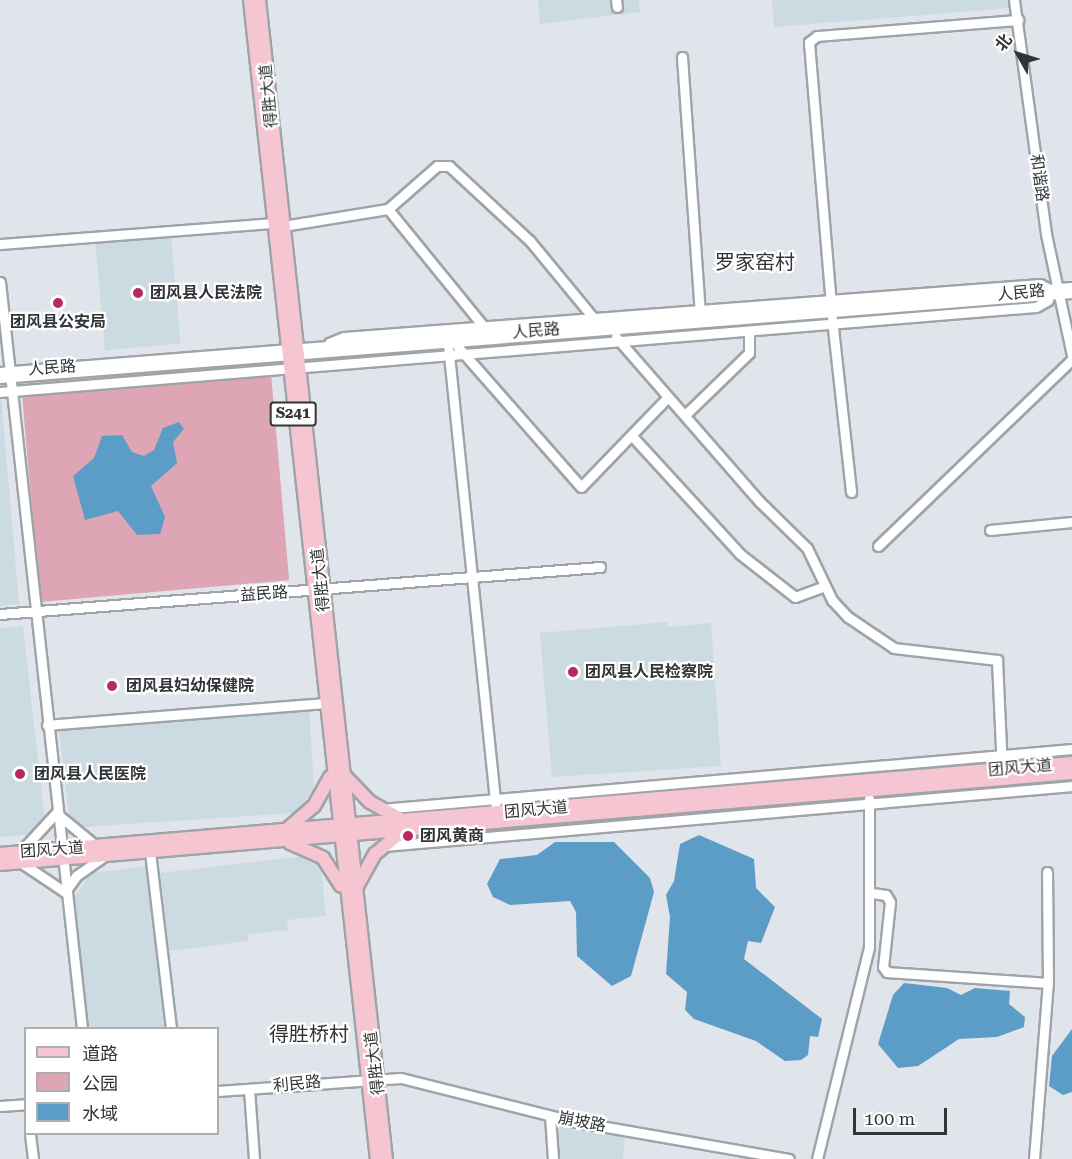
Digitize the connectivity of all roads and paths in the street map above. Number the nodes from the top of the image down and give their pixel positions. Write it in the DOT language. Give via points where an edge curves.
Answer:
graph roads {
  1 [pos="250,0"];
  2 [pos="259,0"];
  3 [pos="1014,0"];
  4 [pos="1018,21"];
  5 [pos="682,57"];
  6 [pos="388,209"];
  7 [pos="278,224"];
  8 [pos="0,244"];
  9 [pos="0,282"];
  10 [pos="1072,287"];
  11 [pos="1056,293"];
  12 [pos="1072,293"];
  13 [pos="832,312"];
  14 [pos="700,315"];
  15 [pos="594,318"];
  16 [pos="484,327"];
  17 [pos="601,327"];
  18 [pos="749,331"];
  19 [pos="616,336"];
  20 [pos="319,347"];
  21 [pos="453,347"];
  22 [pos="292,357"];
  23 [pos="1072,357"];
  24 [pos="7,373"];
  25 [pos="0,378"];
  26 [pos="12,391"];
  27 [pos="0,392"];
  28 [pos="668,397"];
  29 [pos="685,415"];
  30 [pos="632,436"];
  31 [pos="850,492"];
  32 [pos="1072,522"];
  33 [pos="990,530"];
  34 [pos="878,546"];
  35 [pos="600,567"];
  36 [pos="472,577"];
  37 [pos="825,586"];
  38 [pos="317,590"];
  39 [pos="35,611"];
  40 [pos="0,614"];
  41 [pos="324,703"];
  42 [pos="47,725"];
  43 [pos="1072,749"];
  44 [pos="1001,755"];
  45 [pos="1072,763"];
  46 [pos="1002,769"];
  47 [pos="336,771"];
  48 [pos="1072,773"];
  49 [pos="1072,786"];
  50 [pos="869,796"];
  51 [pos="495,799"];
  52 [pos="381,809"];
  53 [pos="56,813"];
  54 [pos="496,813"];
  55 [pos="404,826"];
  56 [pos="343,831"];
  57 [pos="284,836"];
  58 [pos="381,846"];
  59 [pos="102,851"];
  60 [pos="150,852"];
  61 [pos="0,854"];
  62 [pos="60,854"];
  63 [pos="20,858"];
  64 [pos="0,864"];
  65 [pos="1047,872"];
  66 [pos="65,892"];
  67 [pos="350,893"];
  68 [pos="872,893"];
  69 [pos="1048,983"];
  70 [pos="82,1027"];
  71 [pos="171,1027"];
  72 [pos="372,1077"];
  73 [pos="249,1089"];
  74 [pos="219,1091"];
  75 [pos="24,1104"];
  76 [pos="0,1106"];
  77 [pos="550,1116"];
  78 [pos="30,1135"];
  79 [pos="33,1159"];
  80 [pos="254,1159"];
  81 [pos="376,1159"];
  82 [pos="386,1159"];
  83 [pos="553,1159"];
  84 [pos="789,1159"];
  85 [pos="817,1159"];
  86 [pos="1034,1159"];
  1 -- 7 [label="main road, 得胜大道 / S241"];
  2 -- 7 [label="main road, 得胜大道 / S241"];
  3 -- 4 [label="street, 和谐路"];
  4 -- 11 [label="street, 和谐路"];
  4 -- 13 [label="street" via="817,36 809,42"];
  5 -- 14 [label="street"];
  6 -- 7 [label="street"];
  6 -- 15 [label="street" via="436,166 449,166 530,241"];
  6 -- 16 [label="street"];
  7 -- 8 [label="street"];
  7 -- 22 [label="main road, 得胜大道 / S241"];
  9 -- 24 [label="street"];
  10 -- 11 [label="street, 人民路"];
  11 -- 12 [label="street, 人民路"];
  11 -- 13 [label="street, 人民路"];
  11 -- 13 [label="street" via="1036,307"];
  11 -- 23 [label="street, 和谐路"];
  13 -- 14 [label="street"];
  13 -- 18 [label="street"];
  13 -- 19 [label="street, 人民路"];
  13 -- 31 [label="street"];
  14 -- 15 [label="street"];
  14 -- 17 [label="street, 人民路"];
  15 -- 16 [label="street"];
  15 -- 17 [label="street"];
  16 -- 20 [label="street" via="344,337"];
  17 -- 20 [label="street, 人民路"];
  18 -- 19 [label="street"];
  18 -- 29 [label="street" via="749,353"];
  19 -- 21 [label="street"];
  19 -- 28 [label="street"];
  20 -- 22 [label="street, 人民路"];
  21 -- 22 [label="street"];
  21 -- 30 [label="street" via="582,487"];
  21 -- 36 [label="street"];
  22 -- 24 [label="street, 人民路"];
  22 -- 26 [label="street"];
  22 -- 38 [label="main road, 得胜大道 / S241"];
  23 -- 34 [label="street"];
  24 -- 25 [label="street, 人民路"];
  24 -- 26 [label="street"];
  26 -- 27 [label="street"];
  26 -- 39 [label="street"];
  28 -- 29 [label="street"];
  28 -- 30 [label="street"];
  29 -- 37 [label="street" via="807,548"];
  30 -- 37 [label="street" via="740,554 795,597"];
  32 -- 33 [label="street"];
  35 -- 36 [label="street, 益民路"];
  36 -- 38 [label="street, 益民路"];
  36 -- 51 [label="street"];
  37 -- 44 [label="street" via="848,617 894,648 997,660"];
  38 -- 39 [label="street, 益民路"];
  38 -- 41 [label="main road, 得胜大道 / S241"];
  38 -- 47 [label="main road, 得胜大道 / S241"];
  39 -- 40 [label="street, 益民路"];
  39 -- 42 [label="street"];
  41 -- 42 [label="street"];
  41 -- 47 [label="main road, 得胜大道 / S241"];
  42 -- 53 [label="street"];
  43 -- 44 [label="street"];
  44 -- 46 [label="street"];
  44 -- 51 [label="street"];
  45 -- 46 [label="main road, 团风大道"];
  46 -- 54 [label="main road, 团风大道"];
  47 -- 52 [label="main road"];
  47 -- 56 [label="main road, 得胜大道 / S241"];
  47 -- 57 [label="main road" via="319,801"];
  48 -- 50 [label="main road, 团风大道"];
  49 -- 50 [label="street"];
  50 -- 55 [label="main road, 团风大道"];
  50 -- 58 [label="street"];
  50 -- 68 [label="street"];
  51 -- 52 [label="street"];
  51 -- 54 [label="street"];
  52 -- 55 [label="main road"];
  53 -- 59 [label="street"];
  53 -- 62 [label="street"];
  53 -- 63 [label="street"];
  54 -- 55 [label="main road, 团风大道"];
  55 -- 56 [label="main road, 团风大道"];
  55 -- 58 [label="main road"];
  56 -- 57 [label="main road, 团风大道"];
  56 -- 67 [label="main road, 得胜大道"];
  57 -- 59 [label="main road, 团风大道"];
  57 -- 60 [label="main road, 团风大道"];
  57 -- 67 [label="main road" via="323,858"];
  58 -- 67 [label="main road"];
  59 -- 60 [label="main road, 团风大道"];
  59 -- 62 [label="main road, 团风大道"];
  59 -- 66 [label="street"];
  60 -- 71 [label="street"];
  61 -- 63 [label="main road, 团风大道"];
  62 -- 63 [label="main road, 团风大道"];
  62 -- 66 [label="street"];
  63 -- 64 [label="main road, 团风大道"];
  63 -- 66 [label="street"];
  65 -- 69 [label="street"];
  66 -- 70 [label="street"];
  67 -- 72 [label="main road, 得胜大道"];
  68 -- 69 [label="street" via="889,898 887,972"];
  68 -- 85 [label="street" via="869,947"];
  69 -- 86 [label="street"];
  72 -- 73 [label="street, 利民路"];
  72 -- 77 [label="street, 崩坡路" via="412,1080"];
  72 -- 81 [label="main road, 得胜大道"];
  72 -- 82 [label="main road, 得胜大道"];
  73 -- 74 [label="street, 利民路"];
  73 -- 80 [label="street"];
  75 -- 76 [label="street"];
  77 -- 83 [label="street"];
  77 -- 84 [label="street, 崩坡路"];
  78 -- 79 [label="street"];
}
